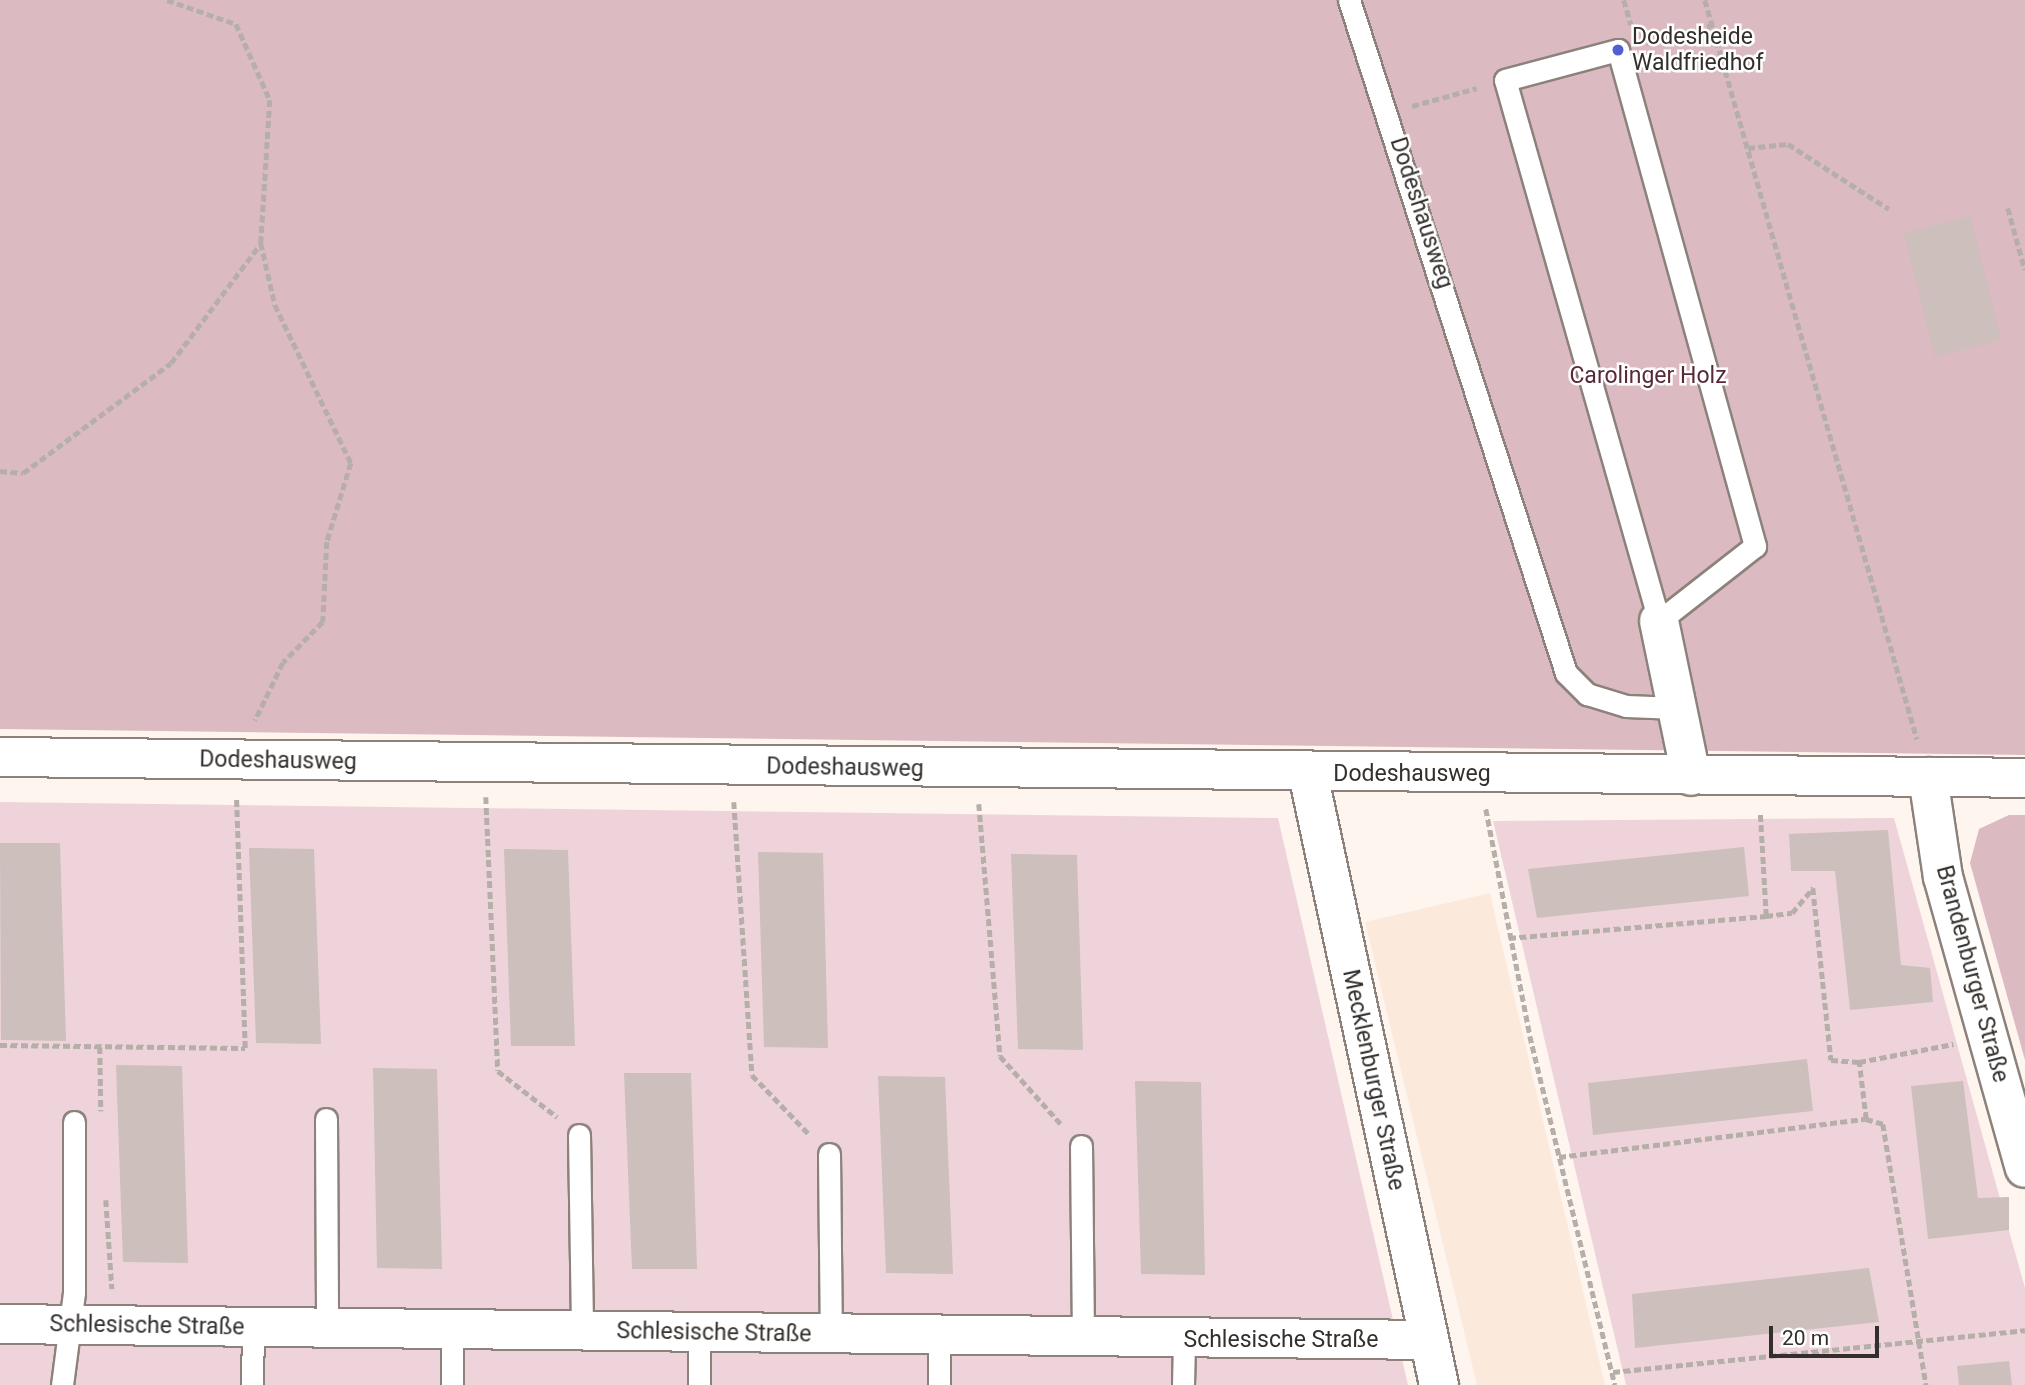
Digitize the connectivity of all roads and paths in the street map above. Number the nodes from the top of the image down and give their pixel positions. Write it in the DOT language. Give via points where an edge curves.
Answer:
graph roads {
  1 [pos="167,0"];
  2 [pos="1349,0"];
  3 [pos="1705,0"];
  4 [pos="1713,25"];
  5 [pos="1618,50"];
  6 [pos="1505,80"];
  7 [pos="1389,112"];
  8 [pos="1748,148"];
  9 [pos="2008,208"];
  10 [pos="1889,209"];
  11 [pos="261,243"];
  12 [pos="2025,270"];
  13 [pos="0,471"];
  14 [pos="1659,621"];
  15 [pos="1676,708"];
  16 [pos="0,757"];
  17 [pos="1308,774"];
  18 [pos="1484,774"];
  19 [pos="1690,776"];
  20 [pos="237,777"];
  21 [pos="1928,777"];
  22 [pos="2025,778"];
  23 [pos="486,796"];
  24 [pos="734,797"];
  25 [pos="979,801"];
  26 [pos="1760,813"];
  27 [pos="1766,916"];
  28 [pos="1510,938"];
  29 [pos="1987,1037"];
  30 [pos="0,1045"];
  31 [pos="1859,1062"];
  32 [pos="326,1119"];
  33 [pos="1866,1119"];
  34 [pos="74,1122"];
  35 [pos="579,1135"];
  36 [pos="1081,1146"];
  37 [pos="829,1154"];
  38 [pos="1559,1157"];
  39 [pos="2025,1168"];
  40 [pos="0,1324"];
  41 [pos="67,1325"];
  42 [pos="253,1327"];
  43 [pos="327,1328"];
  44 [pos="2025,1330"];
  45 [pos="452,1331"];
  46 [pos="582,1332"];
  47 [pos="699,1333"];
  48 [pos="831,1335"];
  49 [pos="939,1337"];
  50 [pos="1083,1339"];
  51 [pos="1428,1339"];
  52 [pos="1184,1340"];
  53 [pos="1920,1341"];
  54 [pos="1613,1372"];
  55 [pos="62,1385"];
  56 [pos="252,1385"];
  57 [pos="452,1385"];
  58 [pos="699,1385"];
  59 [pos="939,1385"];
  60 [pos="1183,1385"];
  61 [pos="1439,1385"];
  62 [pos="1615,1385"];
  63 [pos="1926,1385"];
  1 -- 11 [label="path" via="236,24 270,100"];
  2 -- 7 [label="lane, Dodeshausweg"];
  3 -- 4 [label="path"];
  4 -- 5 [label="path"];
  4 -- 8 [label="path"];
  5 -- 6 [label="lane"];
  5 -- 14 [label="lane" via="1755,547"];
  6 -- 7 [label="path"];
  6 -- 14 [label="lane"];
  7 -- 15 [label="lane, Dodeshausweg" via="1566,673 1587,694 1626,706"];
  8 -- 10 [label="path" via="1788,144"];
  8 -- 21 [label="path"];
  9 -- 12 [label="path"];
  11 -- 13 [label="path" via="171,363 23,473"];
  11 -- 20 [label="path" via="275,305 352,463 327,542 323,622 283,663"];
  14 -- 15 [label="street"];
  15 -- 19 [label="street"];
  16 -- 20 [label="street, Dodeshausweg"];
  17 -- 18 [label="street, Dodeshausweg"];
  17 -- 20 [label="street, Dodeshausweg"];
  17 -- 51 [label="street, Mecklenburger Straße"];
  18 -- 19 [label="street, Dodeshausweg"];
  18 -- 28 [label="path" via="1488,845"];
  19 -- 21 [label="street, Dodeshausweg"];
  20 -- 30 [label="path" via="244,1048"];
  21 -- 22 [label="street, Dodeshausweg"];
  21 -- 29 [label="street, Brandenburger Straße" via="1943,877"];
  23 -- 35 [label="path" via="498,1071"];
  24 -- 37 [label="path" via="752,1075"];
  25 -- 36 [label="path" via="1000,1056"];
  26 -- 27 [label="path"];
  27 -- 28 [label="path"];
  27 -- 31 [label="path" via="1793,913 1813,888 1831,1060"];
  28 -- 38 [label="path"];
  29 -- 31 [label="path"];
  29 -- 39 [label="street, Brandenburger Straße"];
  31 -- 33 [label="path"];
  32 -- 43 [label="lane"];
  33 -- 38 [label="path"];
  33 -- 53 [label="path" via="1883,1124"];
  34 -- 41 [label="lane" via="74,1292"];
  35 -- 46 [label="lane"];
  36 -- 50 [label="lane"];
  37 -- 48 [label="lane"];
  38 -- 54 [label="path"];
  40 -- 41 [label="street, Schlesische Straße"];
  41 -- 42 [label="street, Schlesische Straße"];
  41 -- 55 [label="lane"];
  42 -- 43 [label="street, Schlesische Straße"];
  42 -- 56 [label="lane"];
  43 -- 45 [label="street, Schlesische Straße"];
  44 -- 53 [label="path"];
  45 -- 46 [label="street, Schlesische Straße"];
  45 -- 57 [label="lane"];
  46 -- 47 [label="street, Schlesische Straße"];
  47 -- 48 [label="street, Schlesische Straße"];
  47 -- 58 [label="lane"];
  48 -- 49 [label="street, Schlesische Straße"];
  49 -- 50 [label="street, Schlesische Straße"];
  49 -- 59 [label="lane"];
  50 -- 52 [label="street, Schlesische Straße"];
  51 -- 52 [label="street, Schlesische Straße"];
  51 -- 61 [label="street, Mecklenburger Straße"];
  52 -- 60 [label="lane"];
  53 -- 54 [label="path"];
  53 -- 63 [label="path"];
  54 -- 62 [label="path"];
}
